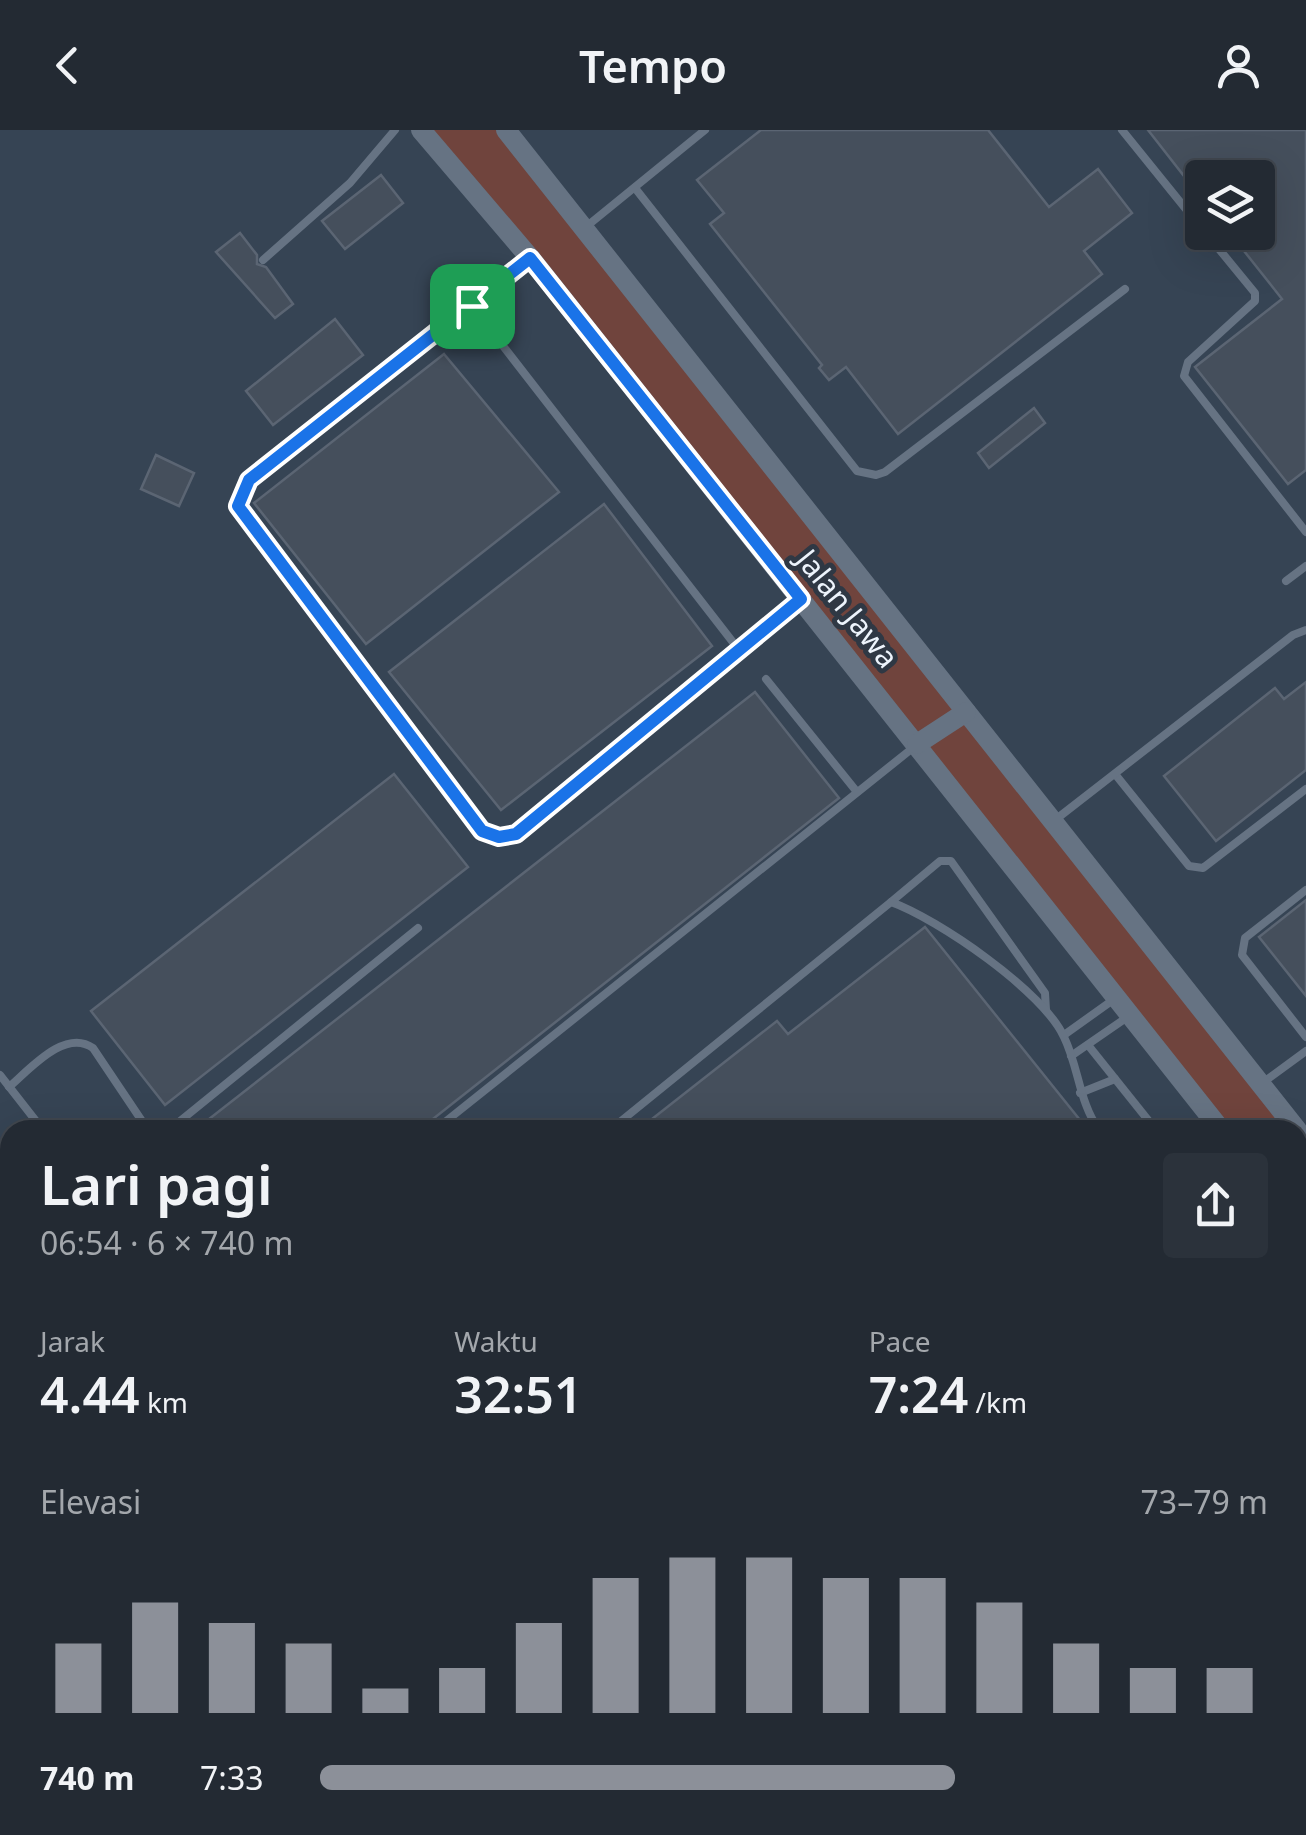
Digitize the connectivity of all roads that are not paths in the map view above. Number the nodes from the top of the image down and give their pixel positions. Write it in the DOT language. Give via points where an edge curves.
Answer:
graph roads {
  1 [pos="395,130"];
  2 [pos="421,130"];
  3 [pos="506,130"];
  4 [pos="705,130"];
  5 [pos="1122,130"];
  6 [pos="636,188"];
  7 [pos="1185,208"];
  8 [pos="583,229"];
  9 [pos="1219,250"];
  10 [pos="530,258"];
  11 [pos="263,260"];
  12 [pos="1125,289"];
  13 [pos="472,306"];
  14 [pos="1306,532"];
  15 [pos="1306,566"];
  16 [pos="1286,581"];
  17 [pos="801,599"];
  18 [pos="1306,630"];
  19 [pos="739,650"];
  20 [pos="766,679"];
  21 [pos="966,712"];
  22 [pos="918,744"];
  23 [pos="1115,774"];
  24 [pos="1306,789"];
  25 [pos="857,792"];
  26 [pos="1054,821"];
  27 [pos="1306,890"];
  28 [pos="890,902"];
  29 [pos="418,928"];
  30 [pos="1123,1006"];
  31 [pos="1046,1010"];
  32 [pos="1064,1035"];
  33 [pos="1306,1037"];
  34 [pos="1088,1046"];
  35 [pos="1306,1050"];
  36 [pos="1071,1056"];
  37 [pos="0,1075"];
  38 [pos="1115,1079"];
  39 [pos="1261,1084"];
  40 [pos="9,1087"];
  41 [pos="1080,1093"];
  42 [pos="34,1120"];
  43 [pos="141,1120"];
  44 [pos="180,1120"];
  45 [pos="447,1120"];
  46 [pos="622,1120"];
  47 [pos="1094,1120"];
  48 [pos="1148,1120"];
  49 [pos="1213,1120"];
  50 [pos="1289,1120"];
  1 -- 11 [label="lane" via="350,182"];
  2 -- 10 [label="street, Jalan Jawa"];
  3 -- 8 [label="street, Jalan Jawa"];
  4 -- 6 [label="lane"];
  5 -- 7 [label="lane"];
  6 -- 8 [label="lane"];
  6 -- 12 [label="lane" via="857,471 867,474 885,472"];
  8 -- 21 [label="street, Jalan Jawa"];
  9 -- 14 [label="lane" via="1256,301 1188,362 1184,376"];
  10 -- 13 [label="lane"];
  10 -- 17 [label="street, Jalan Jawa"];
  13 -- 19 [label="lane"];
  13 -- 19 [label="lane" via="249,480 238,506 482,831 516,834"];
  15 -- 16 [label="lane"];
  17 -- 19 [label="lane"];
  17 -- 22 [label="street, Jalan Jawa"];
  18 -- 23 [label="lane"];
  20 -- 25 [label="lane"];
  21 -- 22 [label="street"];
  21 -- 26 [label="street, Jalan Jawa"];
  22 -- 25 [label="lane"];
  22 -- 30 [label="street, Jalan Jawa"];
  23 -- 24 [label="lane" via="1196,868"];
  23 -- 26 [label="lane"];
  25 -- 45 [label="lane"];
  26 -- 39 [label="street, Jalan Jawa"];
  27 -- 33 [label="lane" via="1241,946"];
  28 -- 31 [label="lane" via="949,929"];
  28 -- 31 [label="lane" via="940,861 951,861 1045,993"];
  28 -- 46 [label="lane"];
  29 -- 44 [label="lane"];
  30 -- 32 [label="lane"];
  30 -- 34 [label="lane"];
  30 -- 49 [label="street, Jalan Jawa"];
  31 -- 32 [label="lane"];
  32 -- 36 [label="lane"];
  34 -- 36 [label="lane"];
  34 -- 38 [label="lane"];
  35 -- 39 [label="lane"];
  36 -- 41 [label="lane"];
  37 -- 40 [label="lane"];
  38 -- 41 [label="lane"];
  38 -- 48 [label="lane"];
  39 -- 50 [label="street, Jalan Jawa"];
  40 -- 42 [label="lane"];
  40 -- 43 [label="lane" via="64,1044 85,1042"];
  41 -- 47 [label="lane"];
}
